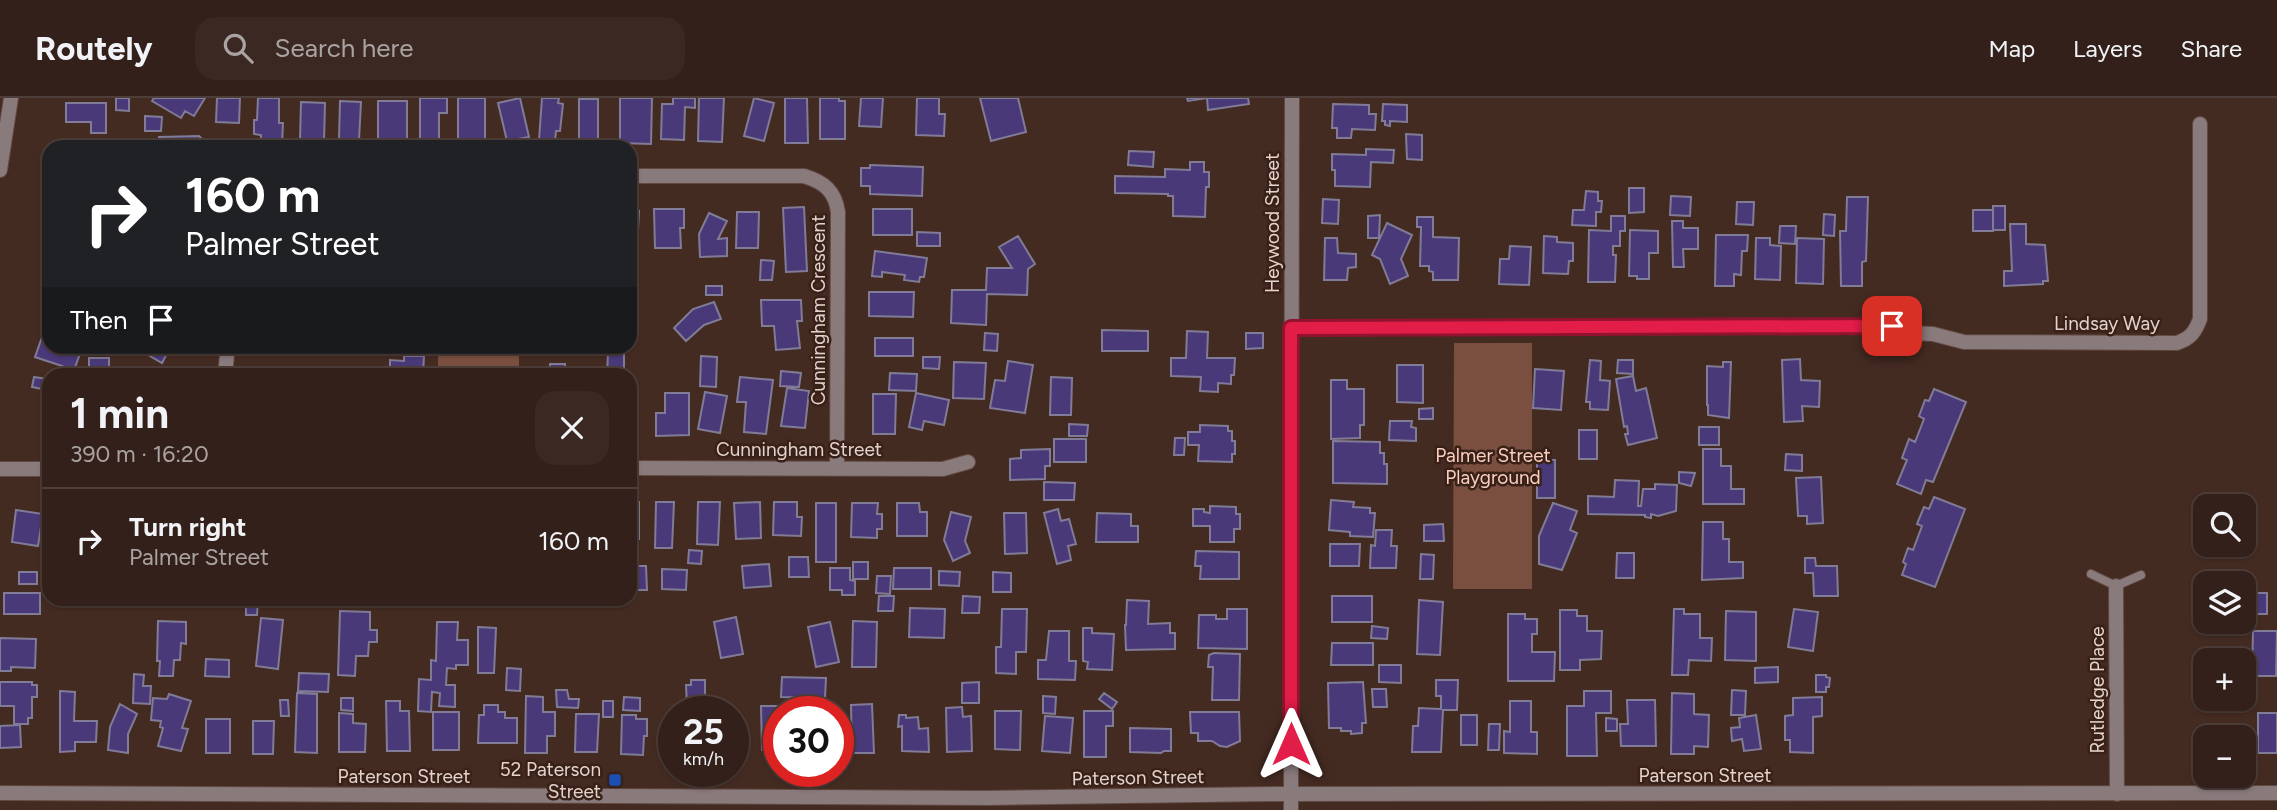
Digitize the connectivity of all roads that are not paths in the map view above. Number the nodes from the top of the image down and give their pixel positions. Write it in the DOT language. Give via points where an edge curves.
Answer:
graph roads {
  1 [pos="11,98"];
  2 [pos="1292,98"];
  3 [pos="2200,124"];
  4 [pos="0,170"];
  5 [pos="637,176"];
  6 [pos="1291,328"];
  7 [pos="968,462"];
  8 [pos="637,468"];
  9 [pos="837,468"];
  10 [pos="0,469"];
  11 [pos="42,469"];
  12 [pos="2091,574"];
  13 [pos="2141,575"];
  14 [pos="2116,586"];
  15 [pos="0,793"];
  16 [pos="2277,793"];
  17 [pos="1291,794"];
  18 [pos="2117,794"];
  19 [pos="1291,810"];
  1 -- 4 [label="street"];
  2 -- 6 [label="street, Heywood Street"];
  3 -- 6 [label="street, Lindsay Way" via="2200,319 2196,331 2177,343 1964,342 1892,326"];
  5 -- 9 [label="street, Cunningham Crescent" via="804,176 829,189 838,212"];
  6 -- 17 [label="street, Heywood Street"];
  7 -- 9 [label="street, Cunningham Street" via="943,469"];
  8 -- 9 [label="street, Cunningham Street"];
  10 -- 11 [label="street"];
  12 -- 14 [label="lane"];
  13 -- 14 [label="lane"];
  14 -- 18 [label="street, Rutledge Place"];
  15 -- 17 [label="street, Paterson Street" via="973,798"];
  16 -- 18 [label="street, Paterson Street"];
  17 -- 18 [label="street, Paterson Street"];
  17 -- 19 [label="street, Heywood Street"];
}
